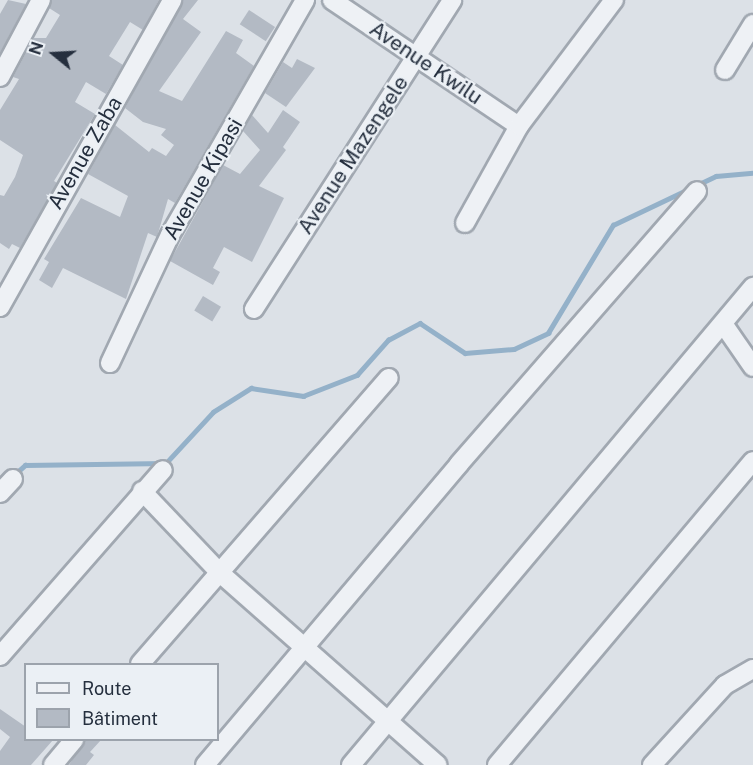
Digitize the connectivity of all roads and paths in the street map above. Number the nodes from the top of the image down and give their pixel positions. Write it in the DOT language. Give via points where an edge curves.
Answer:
graph roads {
  1 [pos="41,0"];
  2 [pos="172,0"];
  3 [pos="305,0"];
  4 [pos="333,0"];
  5 [pos="452,0"];
  6 [pos="614,0"];
  7 [pos="753,24"];
  8 [pos="418,55"];
  9 [pos="725,70"];
  10 [pos="0,77"];
  11 [pos="519,126"];
  12 [pos="697,191"];
  13 [pos="465,223"];
  14 [pos="753,287"];
  15 [pos="0,307"];
  16 [pos="254,309"];
  17 [pos="724,325"];
  18 [pos="110,363"];
  19 [pos="753,367"];
  20 [pos="390,378"];
  21 [pos="753,461"];
  22 [pos="163,470"];
  23 [pos="13,479"];
  24 [pos="142,491"];
  25 [pos="0,493"];
  26 [pos="220,573"];
  27 [pos="306,648"];
  28 [pos="0,656"];
  29 [pos="141,663"];
  30 [pos="753,669"];
  31 [pos="388,720"];
  32 [pos="73,741"];
  33 [pos="53,765"];
  34 [pos="205,765"];
  35 [pos="351,765"];
  36 [pos="438,765"];
  37 [pos="497,765"];
  38 [pos="652,765"];
  1 -- 10 [label="street"];
  2 -- 15 [label="street, Avenue Zaba"];
  3 -- 18 [label="street, Avenue Kipasi" via="170,235"];
  4 -- 8 [label="street, Avenue Kwilu"];
  5 -- 8 [label="street, Avenue Mazengele"];
  6 -- 11 [label="street"];
  7 -- 9 [label="street"];
  8 -- 11 [label="street, Avenue Kwilu"];
  8 -- 16 [label="street, Avenue Mazengele"];
  11 -- 13 [label="street"];
  12 -- 27 [label="street" via="459,464"];
  14 -- 17 [label="street"];
  17 -- 19 [label="street"];
  17 -- 31 [label="street" via="634,426"];
  20 -- 26 [label="street"];
  21 -- 37 [label="street"];
  22 -- 24 [label="street"];
  23 -- 25 [label="street"];
  24 -- 26 [label="street"];
  24 -- 28 [label="street"];
  26 -- 27 [label="street"];
  26 -- 29 [label="street"];
  27 -- 31 [label="street"];
  27 -- 34 [label="street"];
  30 -- 38 [label="street" via="725,686"];
  31 -- 35 [label="street"];
  31 -- 36 [label="street"];
  32 -- 33 [label="street"];
}
